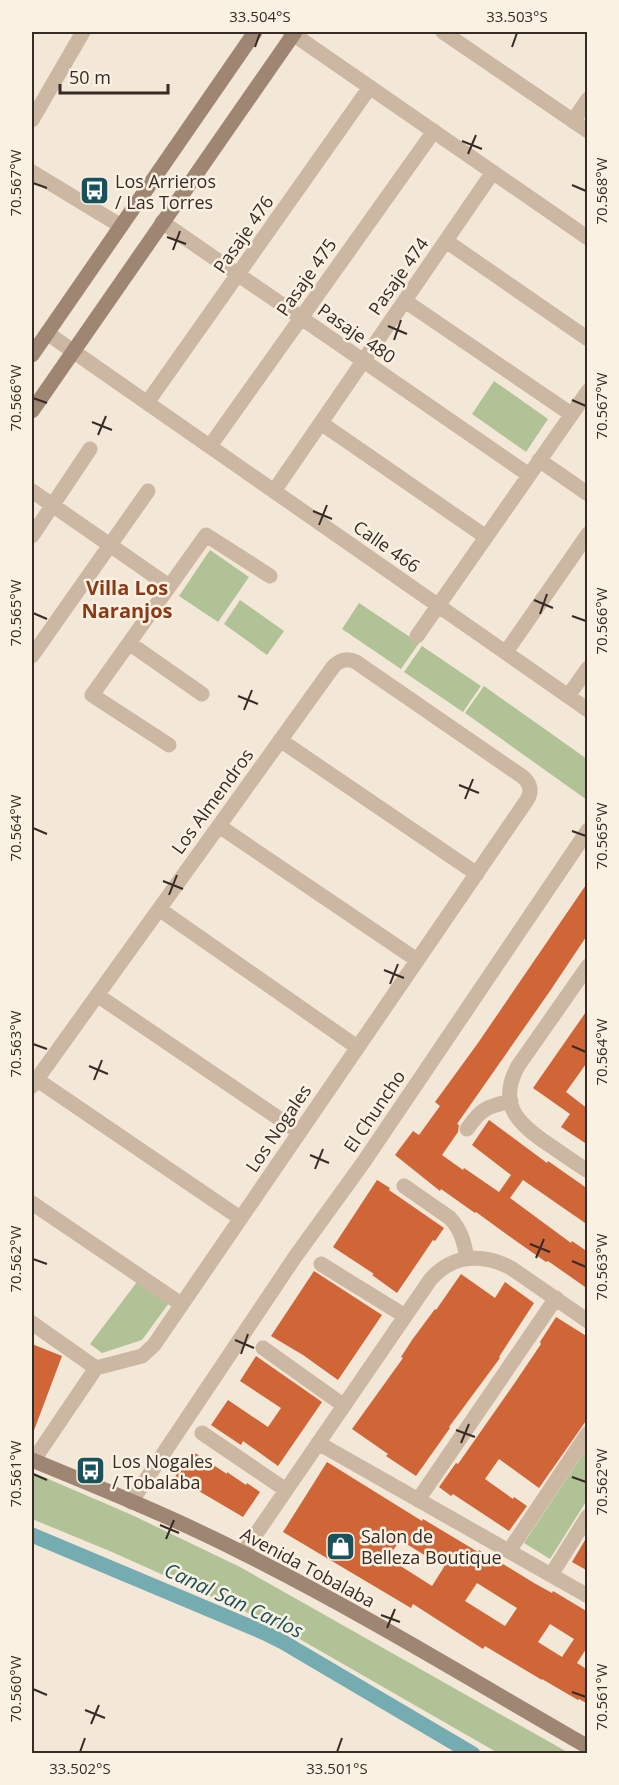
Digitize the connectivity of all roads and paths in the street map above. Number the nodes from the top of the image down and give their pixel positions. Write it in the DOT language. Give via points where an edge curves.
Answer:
graph roads {
  1 [pos="83,32"];
  2 [pos="255,32"];
  3 [pos="293,32"];
  4 [pos="443,32"];
  5 [pos="370,87"];
  6 [pos="588,99"];
  7 [pos="32,120"];
  8 [pos="573,121"];
  9 [pos="434,131"];
  10 [pos="588,131"];
  11 [pos="32,172"];
  12 [pos="493,172"];
  13 [pos="162,222"];
  14 [pos="121,226"];
  15 [pos="588,238"];
  16 [pos="446,241"];
  17 [pos="238,274"];
  18 [pos="405,301"];
  19 [pos="301,318"];
  20 [pos="47,333"];
  21 [pos="588,339"];
  22 [pos="73,351"];
  23 [pos="32,355"];
  24 [pos="363,361"];
  25 [pos="588,391"];
  26 [pos="147,403"];
  27 [pos="32,411"];
  28 [pos="571,414"];
  29 [pos="321,423"];
  30 [pos="210,446"];
  31 [pos="90,449"];
  32 [pos="539,460"];
  33 [pos="529,475"];
  34 [pos="32,491"];
  35 [pos="148,491"];
  36 [pos="274,491"];
  37 [pos="588,494"];
  38 [pos="52,506"];
  39 [pos="588,534"];
  40 [pos="32,536"];
  41 [pos="486,537"];
  42 [pos="110,545"];
  43 [pos="270,576"];
  44 [pos="169,586"];
  45 [pos="438,606"];
  46 [pos="417,636"];
  47 [pos="129,644"];
  48 [pos="506,652"];
  49 [pos="32,656"];
  50 [pos="588,668"];
  51 [pos="202,694"];
  52 [pos="568,696"];
  53 [pos="588,710"];
  54 [pos="280,740"];
  55 [pos="169,745"];
  56 [pos="530,788"];
  57 [pos="219,825"];
  58 [pos="588,830"];
  59 [pos="477,874"];
  60 [pos="159,909"];
  61 [pos="417,960"];
  62 [pos="588,966"];
  63 [pos="97,995"];
  64 [pos="357,1047"];
  65 [pos="34,1082"];
  66 [pos="511,1101"];
  67 [pos="467,1129"];
  68 [pos="298,1132"];
  69 [pos="588,1172"];
  70 [pos="404,1186"];
  71 [pos="32,1203"];
  72 [pos="240,1218"];
  73 [pos="468,1258"];
  74 [pos="321,1264"];
  75 [pos="556,1298"];
  76 [pos="181,1304"];
  77 [pos="405,1316"];
  78 [pos="588,1321"];
  79 [pos="32,1323"];
  80 [pos="263,1348"];
  81 [pos="96,1368"];
  82 [pos="343,1405"];
  83 [pos="202,1433"];
  84 [pos="588,1433"];
  85 [pos="318,1443"];
  86 [pos="32,1460"];
  87 [pos="286,1490"];
  88 [pos="418,1500"];
  89 [pos="131,1502"];
  90 [pos="588,1516"];
  91 [pos="509,1551"];
  92 [pos="243,1553"];
  93 [pos="551,1575"];
  94 [pos="588,1596"];
  95 [pos="588,1746"];
  1 -- 7 [label="street"];
  2 -- 14 [label="main road"];
  3 -- 5 [label="street"];
  3 -- 13 [label="main road"];
  4 -- 8 [label="street"];
  5 -- 9 [label="street"];
  5 -- 17 [label="street, Pasaje 476"];
  6 -- 8 [label="street"];
  8 -- 10 [label="street"];
  9 -- 12 [label="street"];
  9 -- 19 [label="street, Pasaje 475"];
  11 -- 14 [label="street"];
  12 -- 15 [label="street"];
  12 -- 16 [label="street, Pasaje 474"];
  13 -- 17 [label="street, Pasaje 480"];
  13 -- 22 [label="main road"];
  14 -- 20 [label="main road"];
  16 -- 18 [label="street, Pasaje 474"];
  16 -- 21 [label="street"];
  17 -- 19 [label="street, Pasaje 480"];
  17 -- 26 [label="street, Pasaje 476"];
  18 -- 24 [label="street, Pasaje 474"];
  18 -- 28 [label="street"];
  19 -- 24 [label="street, Pasaje 480"];
  19 -- 30 [label="street, Pasaje 475"];
  20 -- 22 [label="street, Calle 466"];
  20 -- 23 [label="main road"];
  22 -- 26 [label="street, Calle 466"];
  22 -- 27 [label="main road"];
  24 -- 29 [label="street, Pasaje 474"];
  24 -- 33 [label="street, Pasaje 480"];
  25 -- 28 [label="street"];
  26 -- 30 [label="street, Calle 466"];
  28 -- 32 [label="street"];
  29 -- 36 [label="street, Pasaje 474"];
  29 -- 41 [label="street"];
  30 -- 36 [label="street, Calle 466"];
  31 -- 38 [label="street"];
  32 -- 33 [label="street"];
  32 -- 37 [label="street"];
  33 -- 41 [label="street"];
  34 -- 38 [label="street"];
  35 -- 42 [label="street"];
  36 -- 45 [label="street, Calle 466"];
  38 -- 40 [label="street"];
  38 -- 42 [label="street"];
  39 -- 48 [label="street"];
  41 -- 45 [label="street"];
  42 -- 44 [label="street"];
  42 -- 49 [label="street"];
  43 -- 44 [label="street" via="206,535"];
  44 -- 47 [label="street"];
  45 -- 46 [label="street"];
  45 -- 48 [label="street, Calle 466"];
  47 -- 51 [label="street"];
  47 -- 55 [label="street" via="92,696"];
  48 -- 52 [label="street, Calle 466"];
  50 -- 52 [label="street"];
  52 -- 53 [label="street, Calle 466"];
  54 -- 56 [label="street, Los Almendros" via="336,664 348,659 524,777"];
  54 -- 57 [label="street, Los Almendros"];
  54 -- 59 [label="street"];
  56 -- 59 [label="street, Los Nogales" via="527,800"];
  57 -- 60 [label="street, Los Almendros"];
  57 -- 61 [label="street"];
  58 -- 89 [label="street, El Chuncho"];
  59 -- 61 [label="street, Los Nogales"];
  60 -- 63 [label="street, Los Almendros"];
  60 -- 64 [label="street"];
  61 -- 64 [label="street, Los Nogales"];
  62 -- 66 [label="street" via="518,1066 511,1083"];
  63 -- 65 [label="street, Los Almendros"];
  63 -- 68 [label="street"];
  64 -- 68 [label="street, Los Nogales"];
  65 -- 72 [label="street"];
  66 -- 67 [label="street" via="483,1109"];
  66 -- 69 [label="street" via="517,1118 528,1130"];
  68 -- 72 [label="street, Los Nogales"];
  70 -- 73 [label="street" via="456,1224"];
  71 -- 76 [label="street"];
  72 -- 76 [label="street, Los Nogales"];
  73 -- 75 [label="street" via="501,1262"];
  73 -- 77 [label="street" via="440,1269"];
  74 -- 77 [label="street"];
  75 -- 78 [label="street"];
  75 -- 88 [label="street"];
  76 -- 81 [label="street, Los Nogales" via="146,1353"];
  77 -- 82 [label="street"];
  79 -- 81 [label="street"];
  80 -- 82 [label="street"];
  81 -- 86 [label="street"];
  82 -- 85 [label="street"];
  83 -- 87 [label="street"];
  84 -- 91 [label="street"];
  85 -- 87 [label="street"];
  85 -- 88 [label="street"];
  86 -- 89 [label="main road, Avenida Tobalaba"];
  87 -- 92 [label="street"];
  88 -- 91 [label="street"];
  89 -- 92 [label="main road, Avenida Tobalaba"];
  90 -- 93 [label="street"];
  91 -- 93 [label="street"];
  92 -- 95 [label="main road, Avenida Tobalaba"];
  93 -- 94 [label="street"];
}
